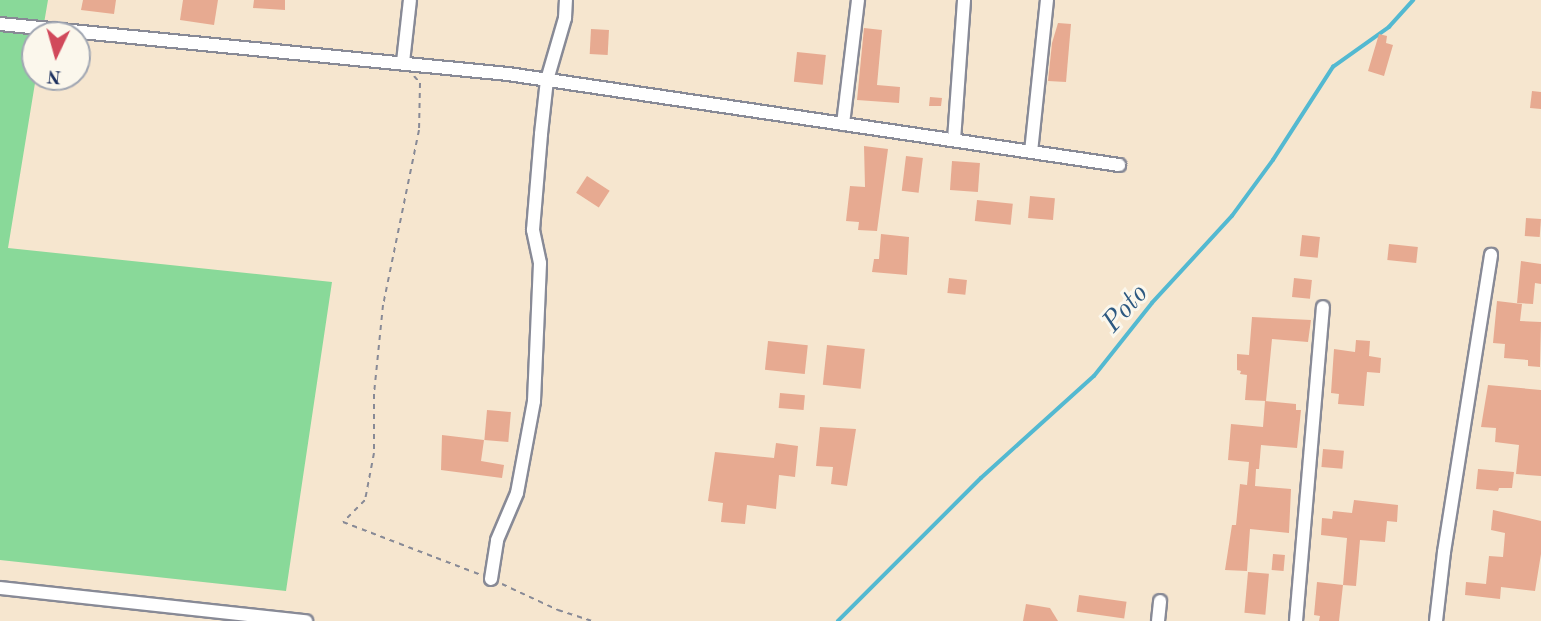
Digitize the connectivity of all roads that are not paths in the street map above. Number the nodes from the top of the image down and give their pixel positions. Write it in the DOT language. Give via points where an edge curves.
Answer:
graph roads {
  1 [pos="410,0"];
  2 [pos="566,0"];
  3 [pos="858,0"];
  4 [pos="964,0"];
  5 [pos="1047,0"];
  6 [pos="0,24"];
  7 [pos="403,62"];
  8 [pos="548,79"];
  9 [pos="844,124"];
  10 [pos="954,141"];
  11 [pos="1031,152"];
  12 [pos="1119,165"];
  13 [pos="1491,256"];
  14 [pos="1323,307"];
  15 [pos="491,579"];
  16 [pos="0,588"];
  17 [pos="1160,601"];
  18 [pos="306,621"];
  19 [pos="1158,621"];
  20 [pos="1296,621"];
  21 [pos="1436,621"];
  1 -- 7 [label="street"];
  2 -- 8 [label="street"];
  3 -- 9 [label="street"];
  4 -- 10 [label="street"];
  5 -- 11 [label="street"];
  6 -- 7 [label="street"];
  7 -- 8 [label="street"];
  8 -- 9 [label="street"];
  8 -- 15 [label="street" via="533,230 540,263 534,401 517,493 497,540"];
  9 -- 10 [label="street"];
  10 -- 11 [label="street"];
  11 -- 12 [label="street"];
  13 -- 21 [label="street"];
  14 -- 20 [label="street"];
  16 -- 18 [label="street"];
  17 -- 19 [label="street"];
}
